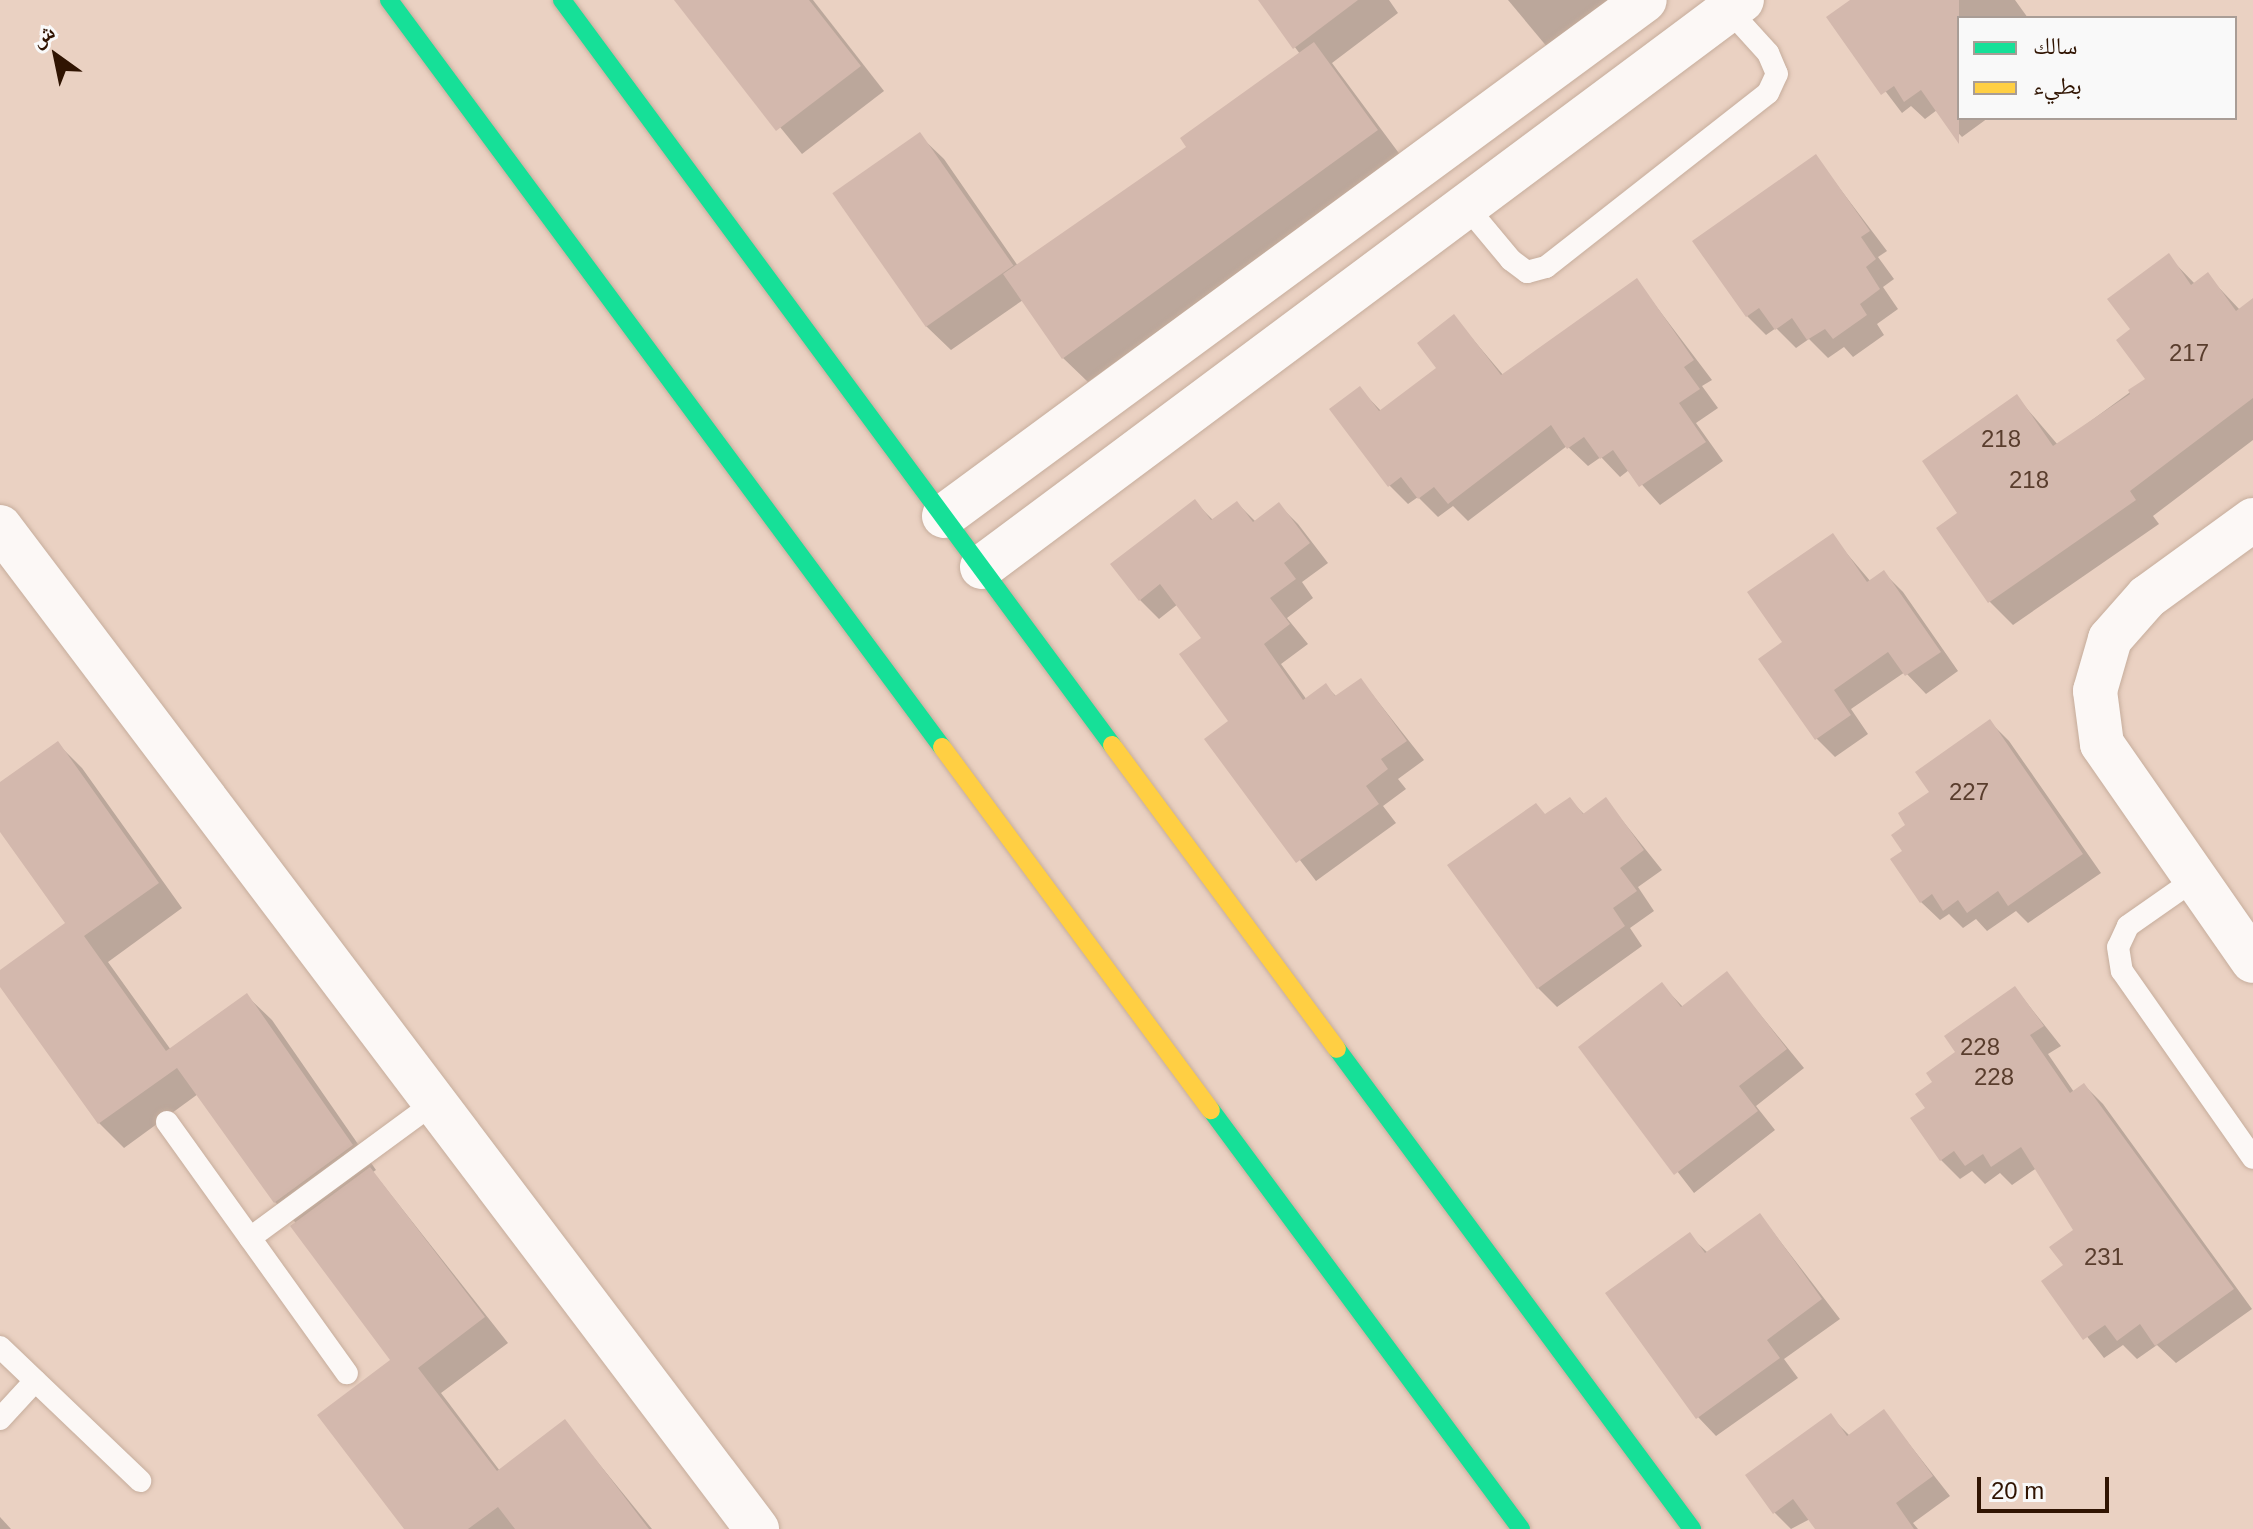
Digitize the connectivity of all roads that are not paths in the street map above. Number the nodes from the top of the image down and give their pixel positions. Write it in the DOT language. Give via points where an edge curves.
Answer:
graph roads {
  1 [pos="389,0"];
  2 [pos="562,0"];
  3 [pos="1645,0"];
  4 [pos="1736,5"];
  5 [pos="1466,206"];
  6 [pos="944,516"];
  7 [pos="2253,520"];
  8 [pos="0,527"];
  9 [pos="982,567"];
  10 [pos="2195,879"];
  11 [pos="2253,961"];
  12 [pos="435,1102"];
  13 [pos="167,1122"];
  14 [pos="2253,1158"];
  15 [pos="250,1238"];
  16 [pos="0,1347"];
  17 [pos="347,1373"];
  18 [pos="35,1381"];
  19 [pos="0,1419"];
  20 [pos="140,1481"];
  21 [pos="757,1529"];
  22 [pos="1521,1529"];
  23 [pos="1692,1529"];
  1 -- 22 [label="street"];
  2 -- 6 [label="street"];
  3 -- 6 [label="street"];
  4 -- 5 [label="street"];
  4 -- 5 [label="lane" via="1777,74 1768,93 1546,267 1527,272 1511,260"];
  5 -- 9 [label="street"];
  6 -- 9 [label="street"];
  7 -- 10 [label="street" via="2147,597 2110,639 2095,691 2102,744"];
  8 -- 12 [label="street"];
  9 -- 23 [label="street"];
  10 -- 11 [label="street"];
  10 -- 14 [label="lane" via="2128,926 2118,947 2122,971"];
  12 -- 15 [label="lane"];
  12 -- 21 [label="street"];
  13 -- 15 [label="lane"];
  15 -- 17 [label="lane"];
  16 -- 18 [label="lane"];
  18 -- 19 [label="lane"];
  18 -- 20 [label="lane"];
}
